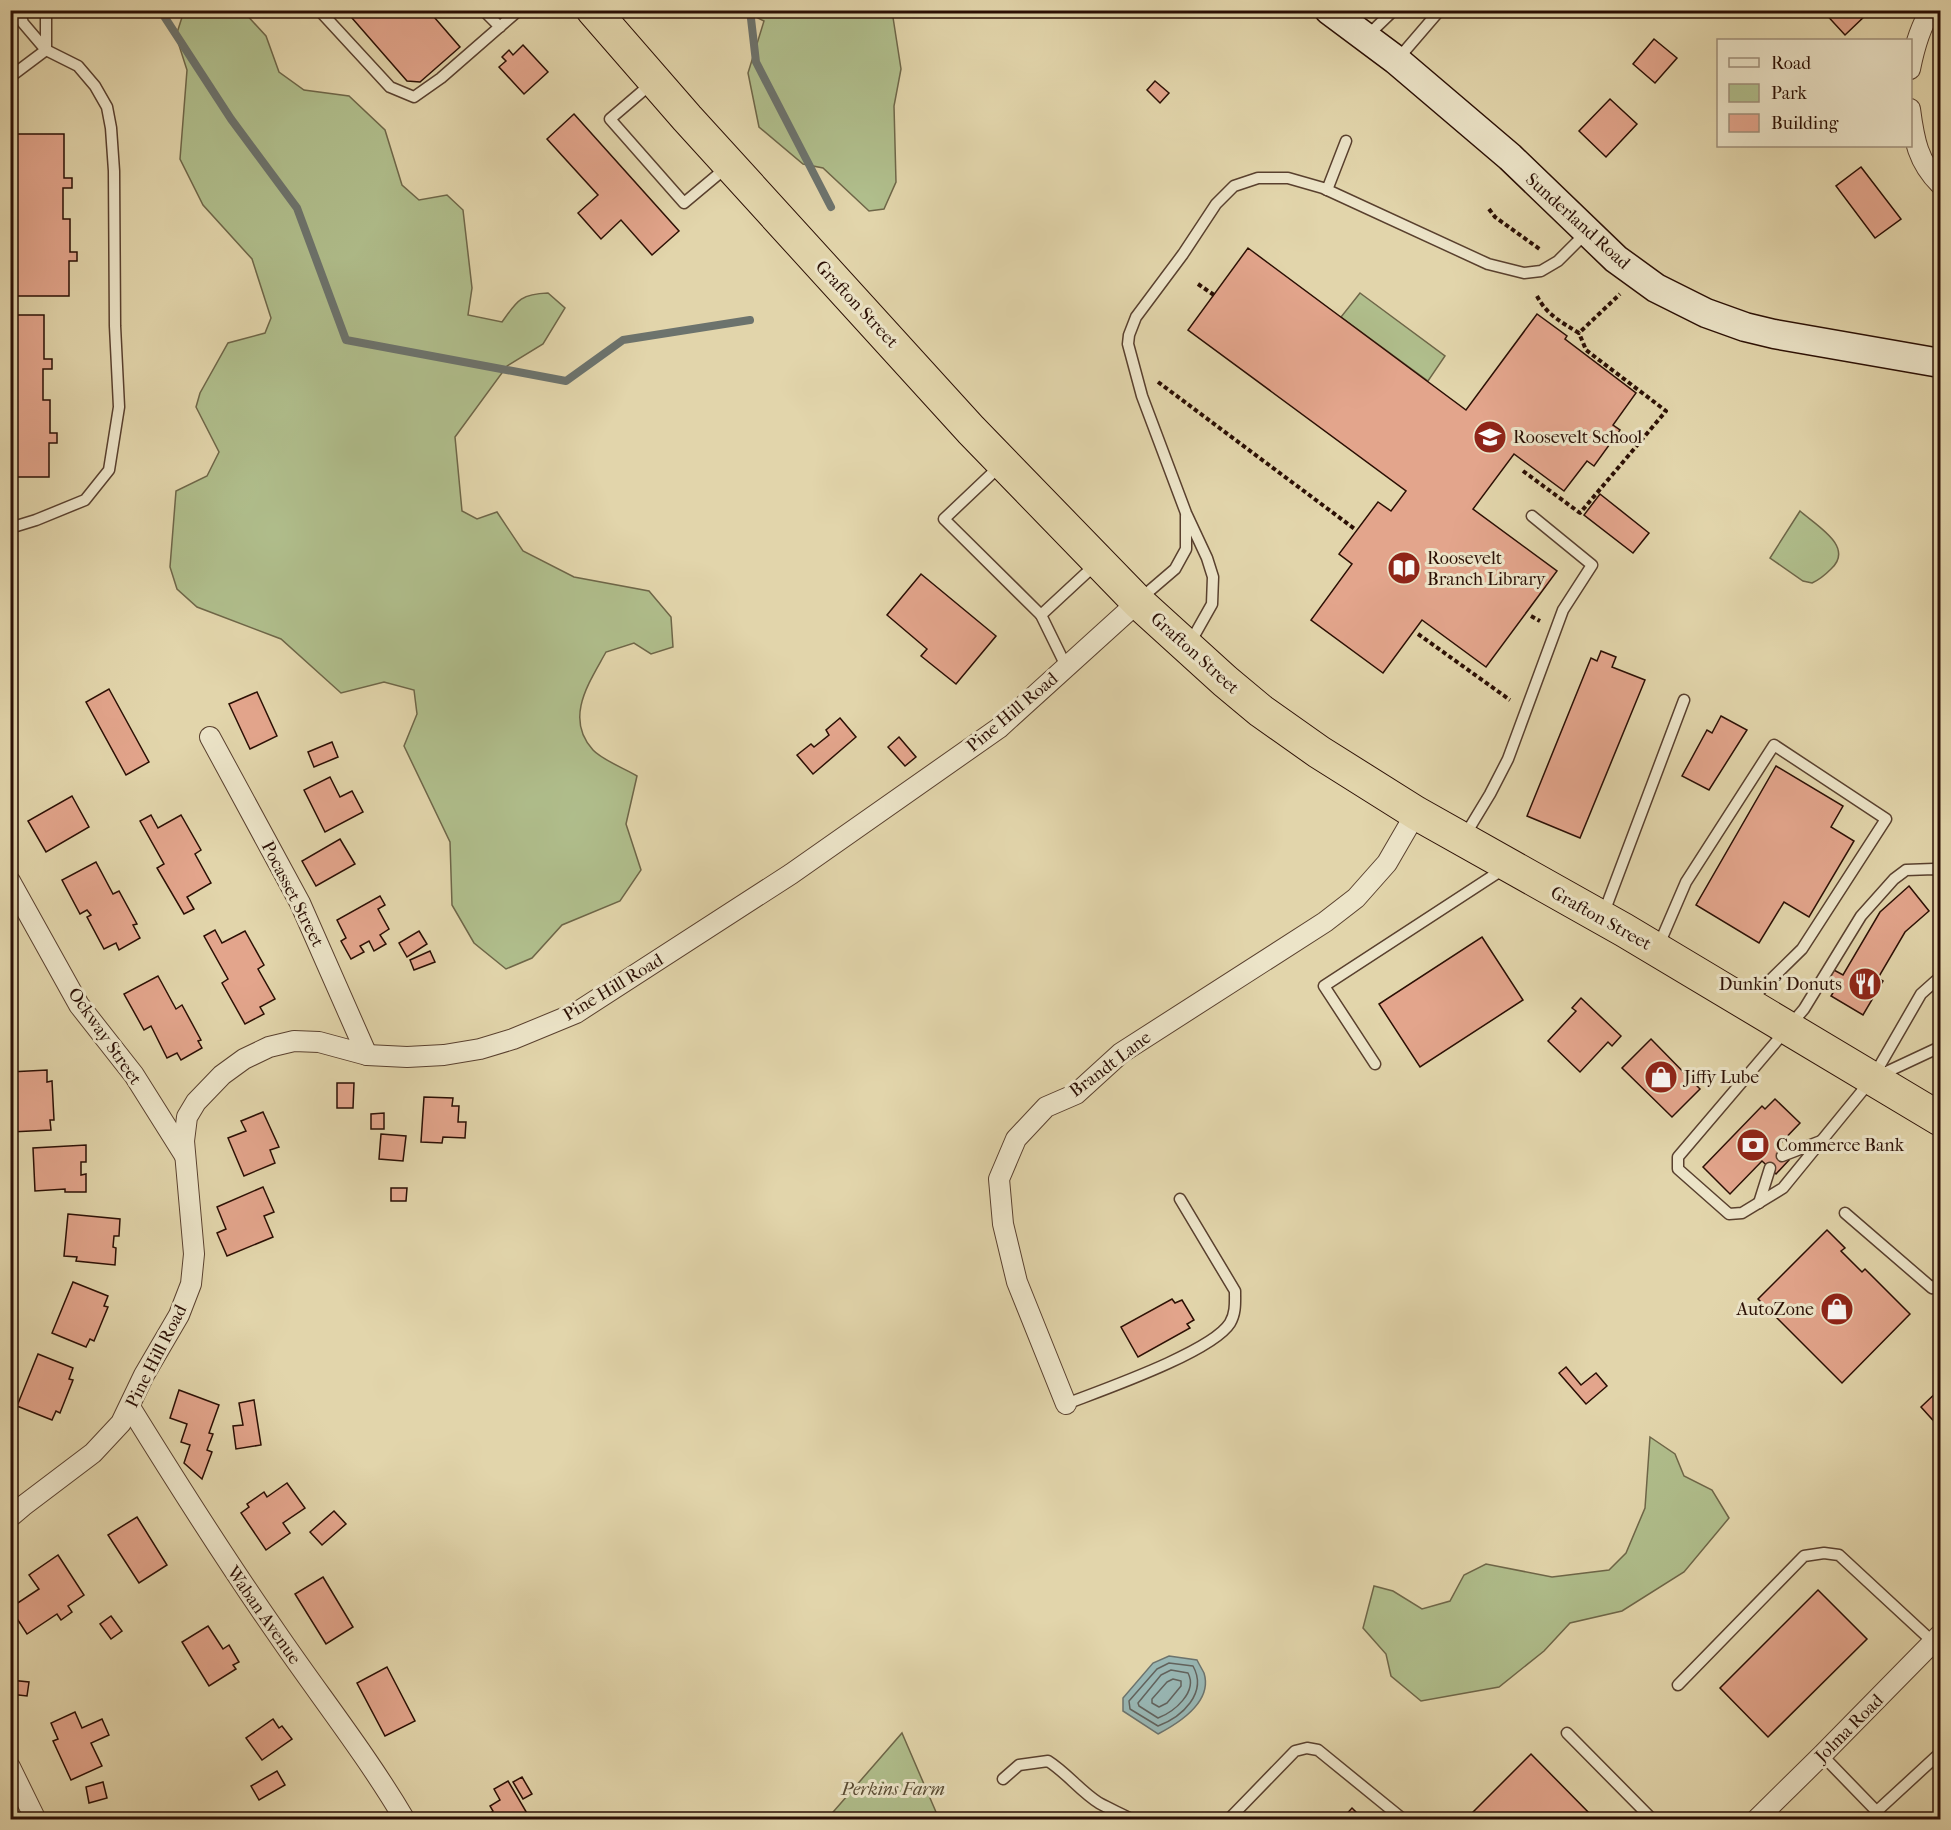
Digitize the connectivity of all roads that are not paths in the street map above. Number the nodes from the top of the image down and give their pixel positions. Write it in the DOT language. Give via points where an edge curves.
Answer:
graph roads {
  1 [pos="19,10"];
  2 [pos="46,10"];
  3 [pos="319,10"];
  4 [pos="483,10"];
  5 [pos="519,10"];
  6 [pos="593,10"];
  7 [pos="1329,10"];
  8 [pos="1394,10"];
  9 [pos="1440,10"];
  10 [pos="1931,10"];
  11 [pos="500,27"];
  12 [pos="1366,38"];
  13 [pos="46,50"];
  14 [pos="1396,60"];
  15 [pos="1912,66"];
  16 [pos="10,77"];
  17 [pos="654,81"];
  18 [pos="1912,116"];
  19 [pos="1346,141"];
  20 [pos="730,165"];
  21 [pos="1941,184"];
  22 [pos="1327,190"];
  23 [pos="1587,232"];
  24 [pos="1941,363"];
  25 [pos="1003,463"];
  26 [pos="1186,513"];
  27 [pos="1532,516"];
  28 [pos="10,528"];
  29 [pos="1099,561"];
  30 [pos="1138,602"];
  31 [pos="1041,615"];
  32 [pos="1187,648"];
  33 [pos="1066,666"];
  34 [pos="1684,700"];
  35 [pos="210,737"];
  36 [pos="1416,813"];
  37 [pos="1462,840"];
  38 [pos="1507,866"];
  39 [pos="1941,871"];
  40 [pos="10,880"];
  41 [pos="1602,918"];
  42 [pos="1657,950"];
  43 [pos="1941,977"];
  44 [pos="1746,1003"];
  45 [pos="1788,1028"];
  46 [pos="1941,1047"];
  47 [pos="368,1054"];
  48 [pos="1375,1064"];
  49 [pos="1872,1079"];
  50 [pos="1941,1119"];
  51 [pos="1822,1140"];
  52 [pos="186,1156"];
  53 [pos="1782,1156"];
  54 [pos="1770,1168"];
  55 [pos="1180,1199"];
  56 [pos="1759,1203"];
  57 [pos="1845,1213"];
  58 [pos="1941,1282"];
  59 [pos="1066,1404"];
  60 [pos="130,1407"];
  61 [pos="10,1517"];
  62 [pos="1937,1638"];
  63 [pos="1678,1685"];
  64 [pos="1567,1733"];
  65 [pos="1941,1753"];
  66 [pos="1822,1755"];
  67 [pos="10,1767"];
  68 [pos="1003,1779"];
  69 [pos="1878,1817"];
  70 [pos="36,1820"];
  71 [pos="405,1820"];
  72 [pos="1133,1820"];
  73 [pos="1228,1820"];
  74 [pos="1404,1820"];
  75 [pos="1653,1820"];
  76 [pos="1756,1820"];
  1 -- 13 [label="lane" via="23,22"];
  2 -- 13 [label="lane"];
  3 -- 11 [label="lane" via="390,87 414,97"];
  4 -- 11 [label="lane"];
  5 -- 11 [label="lane"];
  6 -- 17 [label="highway, Grafton Street"];
  7 -- 12 [label="street, Sunderland Road"];
  8 -- 12 [label="lane"];
  9 -- 14 [label="lane"];
  10 -- 15 [label="street"];
  12 -- 14 [label="street, Sunderland Road"];
  13 -- 16 [label="lane"];
  13 -- 28 [label="lane" via="78,66 107,107 116,223 118,416 109,470 85,500"];
  14 -- 23 [label="street, Sunderland Road" via="1510,157"];
  17 -- 20 [label="highway, Grafton Street"];
  17 -- 20 [label="lane" via="610,119 684,203"];
  18 -- 21 [label="street" via="1920,157"];
  19 -- 22 [label="lane"];
  20 -- 25 [label="highway, Grafton Street"];
  22 -- 23 [label="lane" via="1488,264 1524,273 1540,271 1558,261"];
  22 -- 26 [label="lane" via="1288,178 1258,178 1234,186 1216,204 1132,326 1129,353"];
  23 -- 24 [label="street, Sunderland Road" via="1656,288 1706,313 1774,334"];
  25 -- 29 [label="highway, Grafton Street"];
  25 -- 31 [label="lane" via="945,519"];
  26 -- 30 [label="lane" via="1186,549 1175,569"];
  26 -- 32 [label="lane" via="1213,577 1212,604"];
  27 -- 37 [label="lane" via="1592,565 1563,610 1508,759"];
  29 -- 30 [label="highway, Grafton Street"];
  29 -- 31 [label="lane"];
  30 -- 32 [label="highway, Grafton Street"];
  30 -- 33 [label="street, Pine Hill Road"];
  31 -- 33 [label="lane"];
  32 -- 36 [label="highway, Grafton Street" via="1271,718"];
  33 -- 47 [label="street, Pine Hill Road" via="999,728 791,874 576,1013 480,1049 425,1056"];
  34 -- 41 [label="lane"];
  35 -- 47 [label="street, Pocasset Street" via="300,903"];
  36 -- 37 [label="highway, Grafton Street"];
  36 -- 59 [label="street, Brandt Lane" via="1387,863 1356,898 1325,922 1119,1054 1076,1094 1046,1107 1016,1139 999,1179 1003,1224 1017,1282"];
  37 -- 38 [label="highway, Grafton Street"];
  38 -- 41 [label="highway, Grafton Street"];
  38 -- 48 [label="lane" via="1324,986"];
  39 -- 45 [label="lane" via="1906,870 1894,879 1861,916 1804,1009"];
  40 -- 52 [label="street, Ockway Street" via="79,1005 134,1075"];
  41 -- 42 [label="highway, Grafton Street"];
  42 -- 44 [label="highway, Grafton Street"];
  42 -- 44 [label="lane" via="1686,882 1774,745 1886,819 1802,949"];
  43 -- 49 [label="lane" via="1921,994"];
  44 -- 45 [label="highway, Grafton Street"];
  45 -- 49 [label="highway, Grafton Street"];
  45 -- 56 [label="lane" via="1678,1157 1678,1169 1729,1214 1742,1213"];
  46 -- 49 [label="lane"];
  47 -- 52 [label="street, Pine Hill Road" via="319,1042 294,1041 268,1047 244,1059 222,1074 187,1117"];
  49 -- 50 [label="highway, Grafton Street"];
  49 -- 51 [label="lane"];
  51 -- 53 [label="lane"];
  51 -- 56 [label="lane" via="1783,1188"];
  52 -- 60 [label="street, Pine Hill Road" via="194,1254 191,1284 179,1315"];
  54 -- 56 [label="lane"];
  55 -- 59 [label="lane" via="1235,1291 1231,1322 1196,1348 1155,1369"];
  57 -- 58 [label="lane" via="1932,1288"];
  60 -- 61 [label="street, Pine Hill Road" via="122,1423 93,1453"];
  60 -- 71 [label="street, Waban Avenue" via="221,1553 370,1763"];
  62 -- 63 [label="lane" via="1839,1555 1814,1553 1804,1556"];
  62 -- 66 [label="street, Jolma Road"];
  64 -- 75 [label="lane"];
  65 -- 69 [label="lane"];
  66 -- 69 [label="lane"];
  66 -- 76 [label="street, Jolma Road"];
  67 -- 70 [label="street"];
  68 -- 72 [label="lane" via="1019,1765 1048,1761 1099,1803"];
  73 -- 74 [label="lane" via="1294,1751 1307,1749 1318,1750"];
}
